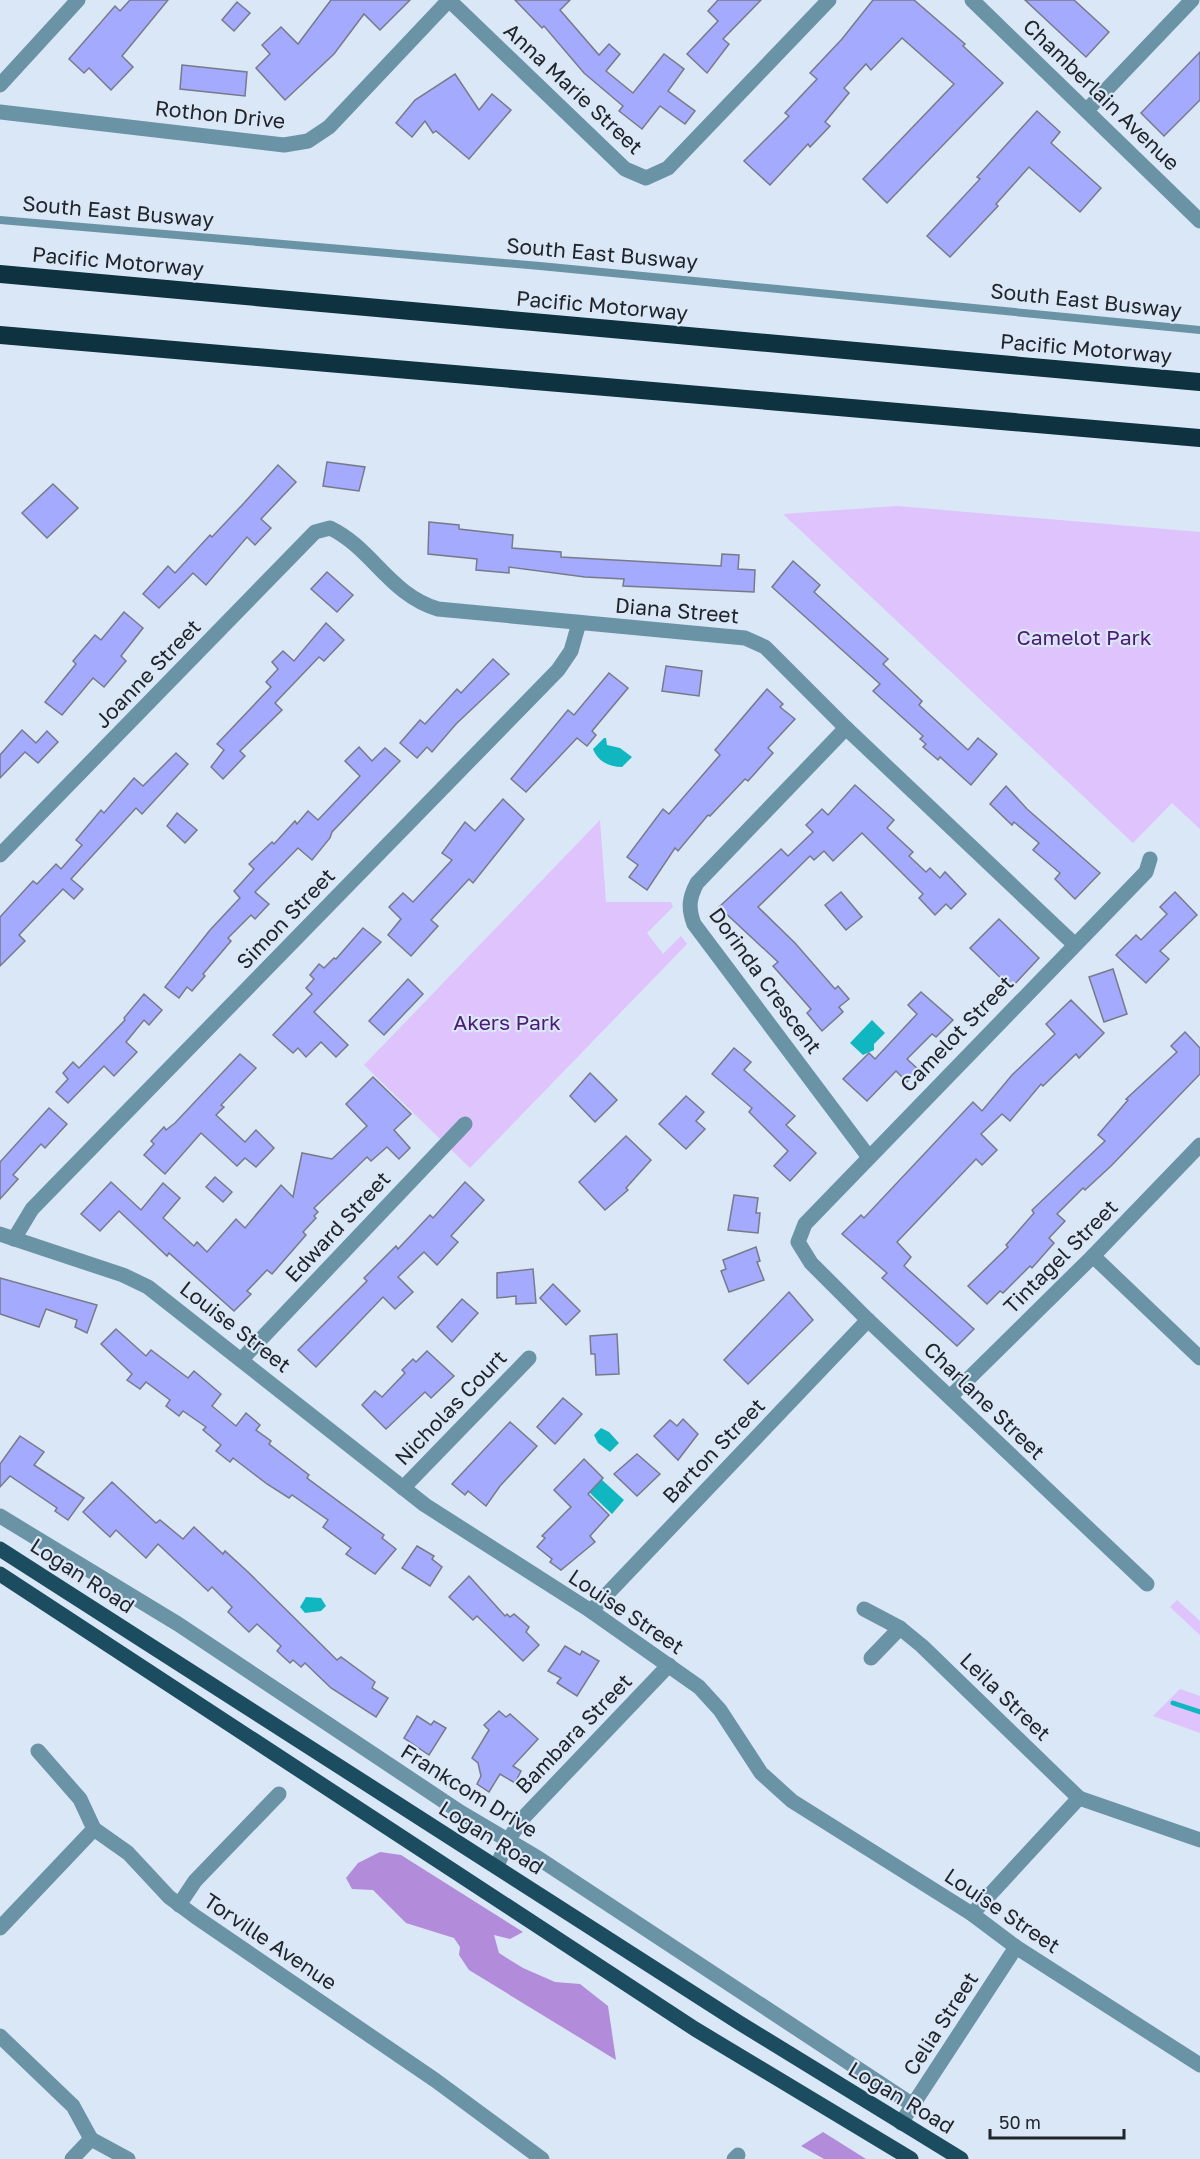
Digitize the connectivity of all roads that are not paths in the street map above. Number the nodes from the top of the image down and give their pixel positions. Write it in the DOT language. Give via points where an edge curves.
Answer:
graph roads {
  1 [pos="78,0"];
  2 [pos="449,0"];
  3 [pos="830,0"];
  4 [pos="972,0"];
  5 [pos="1192,0"];
  6 [pos="0,85"];
  7 [pos="1087,110"];
  8 [pos="0,112"];
  9 [pos="0,220"];
  10 [pos="1200,220"];
  11 [pos="0,274"];
  12 [pos="1200,330"];
  13 [pos="0,335"];
  14 [pos="1200,382"];
  15 [pos="1200,438"];
  16 [pos="330,528"];
  17 [pos="579,623"];
  18 [pos="846,728"];
  19 [pos="0,855"];
  20 [pos="1150,859"];
  21 [pos="1074,944"];
  22 [pos="465,1124"];
  23 [pos="1200,1145"];
  24 [pos="868,1156"];
  25 [pos="7,1237"];
  26 [pos="798,1242"];
  27 [pos="1093,1256"];
  28 [pos="868,1320"];
  29 [pos="529,1358"];
  30 [pos="1200,1358"];
  31 [pos="242,1359"];
  32 [pos="950,1397"];
  33 [pos="403,1488"];
  34 [pos="0,1516"];
  35 [pos="0,1550"];
  36 [pos="0,1574"];
  37 [pos="1147,1584"];
  38 [pos="864,1609"];
  39 [pos="591,1611"];
  40 [pos="900,1628"];
  41 [pos="871,1659"];
  42 [pos="669,1665"];
  43 [pos="38,1751"];
  44 [pos="279,1794"];
  45 [pos="1079,1798"];
  46 [pos="94,1829"];
  47 [pos="508,1840"];
  48 [pos="1200,1840"];
  49 [pos="497,1866"];
  50 [pos="179,1905"];
  51 [pos="972,1914"];
  52 [pos="0,1928"];
  53 [pos="1016,1947"];
  54 [pos="0,2036"];
  55 [pos="1200,2065"];
  56 [pos="913,2105"];
  57 [pos="901,2123"];
  58 [pos="91,2139"];
  59 [pos="72,2159"];
  60 [pos="128,2159"];
  61 [pos="542,2159"];
  62 [pos="911,2159"];
  63 [pos="961,2159"];
  1 -- 6 [label="street"];
  2 -- 3 [label="street, Anna Marie Street" via="625,169 646,178 668,168"];
  2 -- 8 [label="street, Rothon Drive" via="329,127 308,141 284,146"];
  4 -- 7 [label="street, Chamberlain Avenue"];
  5 -- 7 [label="street"];
  7 -- 10 [label="street, Chamberlain Avenue"];
  9 -- 12 [label="lane, South East Busway" via="540,266"];
  11 -- 14 [label="highway, Pacific Motorway"];
  13 -- 15 [label="highway"];
  16 -- 17 [label="street, Diana Street" via="343,534 419,604"];
  16 -- 19 [label="street, Joanne Street" via="315,532"];
  17 -- 18 [label="street, Diana Street" via="745,638 765,647"];
  17 -- 25 [label="street, Simon Street" via="571,651 558,670"];
  18 -- 21 [label="street, Diana Street"];
  18 -- 24 [label="street, Dorinda Crescent" via="697,883 690,897 690,913 694,924"];
  20 -- 21 [label="street, Camelot Street" via="1146,872"];
  21 -- 24 [label="street, Camelot Street"];
  22 -- 31 [label="street, Edward Street"];
  23 -- 27 [label="street, Tintagel Street"];
  24 -- 26 [label="street, Camelot Street" via="805,1224"];
  25 -- 31 [label="street, Louise Street" via="148,1287"];
  26 -- 28 [label="street, Charlane Street" via="811,1263"];
  27 -- 30 [label="street"];
  27 -- 32 [label="street, Tintagel Street"];
  28 -- 32 [label="street, Charlane Street"];
  28 -- 39 [label="street, Barton Street"];
  29 -- 33 [label="street, Nicholas Court"];
  31 -- 33 [label="street, Louise Street"];
  32 -- 37 [label="street, Charlane Street"];
  33 -- 39 [label="street, Louise Street"];
  34 -- 47 [label="street, Frankcom Drive" via="178,1624 433,1795"];
  35 -- 49 [label="main road, Logan Road"];
  36 -- 62 [label="main road, Logan Road" via="695,2029"];
  38 -- 40 [label="street, Leila Street"];
  39 -- 42 [label="street, Louise Street"];
  40 -- 41 [label="street"];
  40 -- 45 [label="street, Leila Street"];
  42 -- 47 [label="street, Bambara Street" via="533,1807"];
  42 -- 51 [label="street, Louise Street" via="699,1687 720,1710 760,1773 792,1801"];
  43 -- 46 [label="street" via="80,1799"];
  44 -- 50 [label="street" via="195,1881"];
  45 -- 48 [label="street"];
  45 -- 51 [label="street"];
  46 -- 50 [label="street, Torville Avenue" via="128,1853"];
  46 -- 52 [label="street"];
  47 -- 49 [label="street, Bambara Street"];
  47 -- 56 [label="street, Frankcom Drive"];
  49 -- 57 [label="main road, Logan Road"];
  50 -- 61 [label="street, Torville Avenue" via="435,2080"];
  51 -- 53 [label="street, Louise Street"];
  53 -- 55 [label="street, Louise Street"];
  53 -- 56 [label="street, Celia Street"];
  54 -- 58 [label="street" via="73,2106"];
  56 -- 57 [label="street, Celia Street"];
  57 -- 63 [label="main road, Logan Road"];
  58 -- 59 [label="street"];
  58 -- 60 [label="street"];
}
